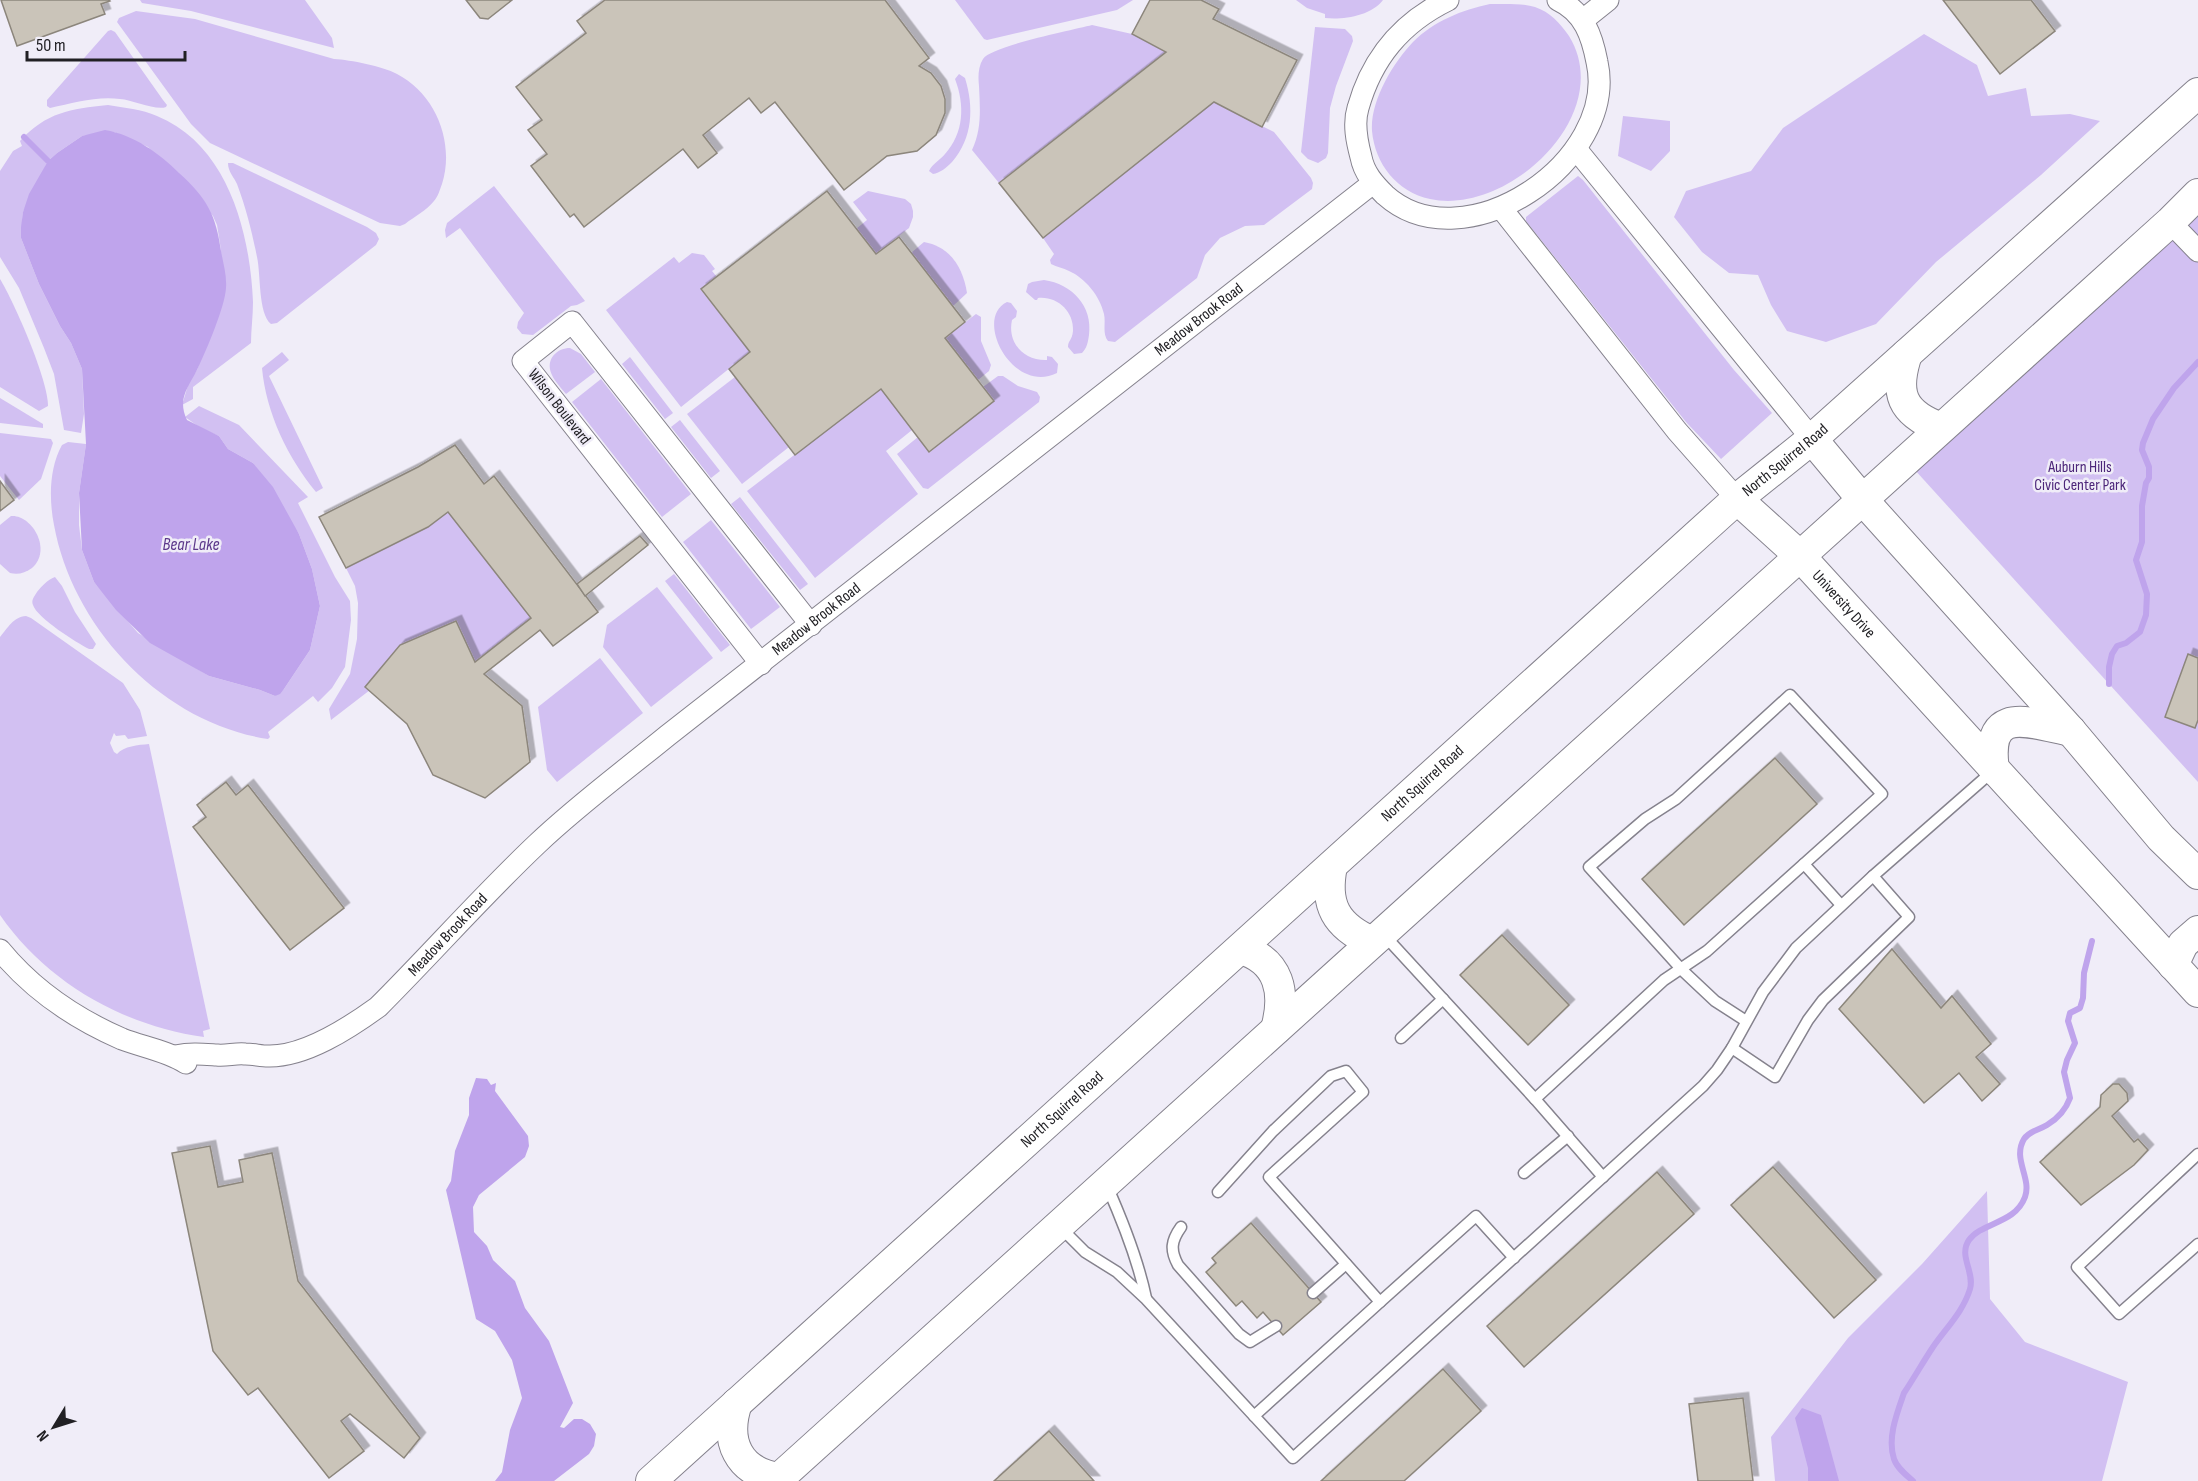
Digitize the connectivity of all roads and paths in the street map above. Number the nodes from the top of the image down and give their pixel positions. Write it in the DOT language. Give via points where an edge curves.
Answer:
graph roads {
  1 [pos="1448,0"];
  2 [pos="1557,0"];
  3 [pos="1608,0"];
  4 [pos="1583,20"];
  5 [pos="2198,93"];
  6 [pos="1576,149"];
  7 [pos="1373,183"];
  8 [pos="2198,194"];
  9 [pos="1501,208"];
  10 [pos="2170,222"];
  11 [pos="2198,251"];
  12 [pos="1907,354"];
  13 [pos="1941,428"];
  14 [pos="1812,439"];
  15 [pos="1737,499"];
  16 [pos="1862,499"];
  17 [pos="1800,556"];
  18 [pos="811,625"];
  19 [pos="761,664"];
  20 [pos="2071,731"];
  21 [pos="1994,770"];
  22 [pos="1804,864"];
  23 [pos="1332,866"];
  24 [pos="2198,874"];
  25 [pos="1873,876"];
  26 [pos="1841,905"];
  27 [pos="2198,932"];
  28 [pos="1377,937"];
  29 [pos="1241,948"];
  30 [pos="0,950"];
  31 [pos="2173,965"];
  32 [pos="1682,970"];
  33 [pos="2198,992"];
  34 [pos="1443,999"];
  35 [pos="1746,1021"];
  36 [pos="1276,1029"];
  37 [pos="1401,1038"];
  38 [pos="1732,1048"];
  39 [pos="1535,1099"];
  40 [pos="1568,1136"];
  41 [pos="2198,1154"];
  42 [pos="1524,1173"];
  43 [pos="1603,1177"];
  44 [pos="1106,1183"];
  45 [pos="1218,1192"];
  46 [pos="1058,1225"];
  47 [pos="1180,1227"];
  48 [pos="2198,1244"];
  49 [pos="1514,1258"];
  50 [pos="1346,1263"];
  51 [pos="1313,1293"];
  52 [pos="1146,1299"];
  53 [pos="1380,1302"];
  54 [pos="1275,1326"];
  55 [pos="737,1403"];
  56 [pos="1254,1416"];
  57 [pos="778,1480"];
  58 [pos="651,1481"];
  1 -- 7 [label="street" via="1433,7 1392,42 1364,87 1356,139 1363,166"];
  2 -- 4 [label="street"];
  3 -- 4 [label="street"];
  4 -- 6 [label="street" via="1599,69 1598,93"];
  5 -- 12 [label="main road, North Squirrel Road"];
  6 -- 9 [label="street" via="1543,183"];
  6 -- 14 [label="street"];
  7 -- 9 [label="street" via="1393,201 1418,213 1443,217"];
  7 -- 18 [label="street, Meadow Brook Road"];
  8 -- 10 [label="main road"];
  9 -- 15 [label="street, University Drive" via="1677,431"];
  10 -- 11 [label="street"];
  10 -- 13 [label="main road"];
  12 -- 13 [label="main road" via="1899,382 1902,396 1917,416"];
  12 -- 14 [label="main road, North Squirrel Road"];
  13 -- 16 [label="main road"];
  14 -- 15 [label="main road, North Squirrel Road"];
  14 -- 16 [label="main road"];
  15 -- 17 [label="main road, University Drive"];
  15 -- 23 [label="main road, North Squirrel Road"];
  16 -- 17 [label="main road"];
  16 -- 20 [label="main road"];
  17 -- 21 [label="main road, University Drive"];
  17 -- 28 [label="main road"];
  18 -- 19 [label="street, Meadow Brook Road"];
  18 -- 19 [label="street, Wilson Boulevard" via="572,322 523,361"];
  19 -- 30 [label="street, Meadow Brook Road" via="548,834 378,1007 324,1041 270,1057 193,1052 176,1056 122,1039 88,1022 48,996"];
  20 -- 21 [label="main road" via="2027,722 2008,723 1994,739"];
  20 -- 24 [label="main road" via="2161,838"];
  21 -- 25 [label="lane"];
  21 -- 31 [label="main road, University Drive"];
  22 -- 26 [label="lane"];
  22 -- 32 [label="lane"];
  22 -- 32 [label="lane" via="1882,794 1790,695 1676,798 1589,867"];
  23 -- 28 [label="main road" via="1329,895 1340,922 1350,931"];
  23 -- 29 [label="main road, North Squirrel Road"];
  25 -- 26 [label="lane"];
  25 -- 38 [label="lane" via="1909,917 1823,1000 1775,1077"];
  26 -- 35 [label="lane" via="1796,948"];
  27 -- 31 [label="main road" via="2183,944"];
  28 -- 34 [label="lane"];
  28 -- 36 [label="main road"];
  29 -- 36 [label="main road" via="1261,958 1275,974 1281,1002"];
  29 -- 55 [label="main road, North Squirrel Road"];
  31 -- 33 [label="main road, University Drive"];
  32 -- 35 [label="lane" via="1715,1001"];
  32 -- 39 [label="lane" via="1656,987"];
  34 -- 37 [label="lane"];
  34 -- 39 [label="lane"];
  35 -- 38 [label="lane"];
  36 -- 44 [label="main road"];
  38 -- 43 [label="lane" via="1703,1086"];
  39 -- 40 [label="lane"];
  40 -- 42 [label="lane"];
  40 -- 43 [label="lane"];
  41 -- 48 [label="lane" via="2077,1267 2119,1314"];
  43 -- 49 [label="lane"];
  44 -- 46 [label="main road"];
  44 -- 52 [label="lane" via="1141,1272"];
  45 -- 50 [label="lane" via="1273,1131 1331,1076 1346,1071 1363,1092 1269,1177"];
  46 -- 52 [label="lane" via="1085,1252 1117,1272"];
  46 -- 57 [label="main road"];
  47 -- 54 [label="lane" via="1172,1239 1178,1265 1239,1334 1250,1342"];
  49 -- 53 [label="lane" via="1476,1216"];
  49 -- 56 [label="lane" via="1293,1458"];
  50 -- 51 [label="lane"];
  50 -- 53 [label="lane"];
  52 -- 56 [label="lane"];
  53 -- 56 [label="lane"];
  55 -- 57 [label="main road" via="731,1420 736,1449 753,1470"];
  55 -- 58 [label="main road, North Squirrel Road"];
}
